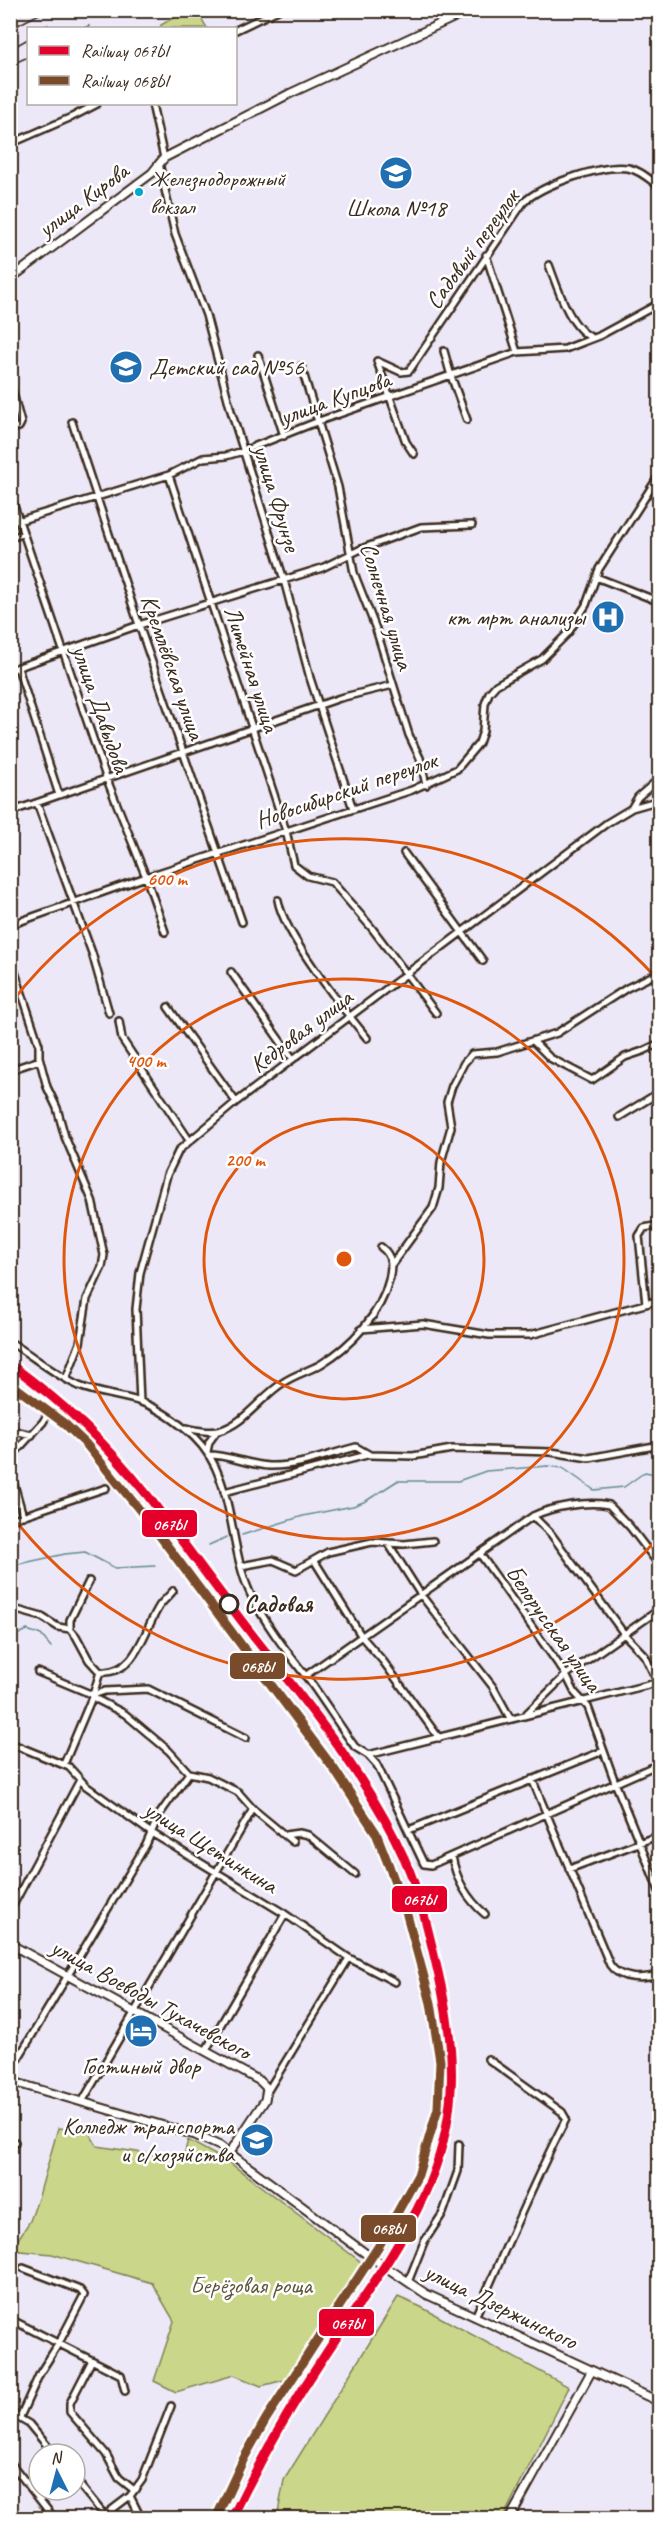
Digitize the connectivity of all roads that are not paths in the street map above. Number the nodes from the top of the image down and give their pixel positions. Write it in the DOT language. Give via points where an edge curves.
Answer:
graph roads {
  1 [pos="278,10"];
  2 [pos="470,10"];
  3 [pos="237,30"];
  4 [pos="95,105"];
  5 [pos="152,105"];
  6 [pos="10,144"];
  7 [pos="162,161"];
  8 [pos="660,187"];
  9 [pos="486,255"];
  10 [pos="549,265"];
  11 [pos="10,279"];
  12 [pos="660,303"];
  13 [pos="593,338"];
  14 [pos="444,351"];
  15 [pos="517,352"];
  16 [pos="258,355"];
  17 [pos="301,366"];
  18 [pos="451,376"];
  19 [pos="10,382"];
  20 [pos="389,397"];
  21 [pos="467,420"];
  22 [pos="319,421"];
  23 [pos="72,422"];
  24 [pos="10,429"];
  25 [pos="284,436"];
  26 [pos="243,451"];
  27 [pos="414,454"];
  28 [pos="660,474"];
  29 [pos="169,475"];
  30 [pos="10,494"];
  31 [pos="96,496"];
  32 [pos="18,521"];
  33 [pos="472,525"];
  34 [pos="22,534"];
  35 [pos="10,538"];
  36 [pos="349,554"];
  37 [pos="596,577"];
  38 [pos="284,580"];
  39 [pos="660,602"];
  40 [pos="211,603"];
  41 [pos="139,625"];
  42 [pos="62,651"];
  43 [pos="18,668"];
  44 [pos="10,670"];
  45 [pos="393,685"];
  46 [pos="320,707"];
  47 [pos="252,729"];
  48 [pos="184,752"];
  49 [pos="106,777"];
  50 [pos="660,778"];
  51 [pos="426,785"];
  52 [pos="59,795"];
  53 [pos="660,800"];
  54 [pos="37,803"];
  55 [pos="353,808"];
  56 [pos="632,808"];
  57 [pos="10,812"];
  58 [pos="286,831"];
  59 [pos="220,853"];
  60 [pos="404,854"];
  61 [pos="146,877"];
  62 [pos="278,900"];
  63 [pos="72,904"];
  64 [pos="242,922"];
  65 [pos="10,925"];
  66 [pos="165,932"];
  67 [pos="462,934"];
  68 [pos="10,957"];
  69 [pos="483,961"];
  70 [pos="231,972"];
  71 [pos="660,972"];
  72 [pos="405,975"];
  73 [pos="168,1007"];
  74 [pos="109,1013"];
  75 [pos="436,1013"];
  76 [pos="350,1017"];
  77 [pos="119,1021"];
  78 [pos="367,1038"];
  79 [pos="534,1042"];
  80 [pos="660,1043"];
  81 [pos="293,1059"];
  82 [pos="40,1060"];
  83 [pos="10,1070"];
  84 [pos="660,1092"];
  85 [pos="236,1102"];
  86 [pos="619,1117"];
  87 [pos="189,1140"];
  88 [pos="660,1225"];
  89 [pos="381,1247"];
  90 [pos="392,1264"];
  91 [pos="660,1300"];
  92 [pos="646,1304"];
  93 [pos="361,1329"];
  94 [pos="10,1342"];
  95 [pos="66,1379"];
  96 [pos="140,1402"];
  97 [pos="52,1406"];
  98 [pos="183,1428"];
  99 [pos="10,1430"];
  100 [pos="217,1431"];
  101 [pos="32,1435"];
  102 [pos="660,1444"];
  103 [pos="208,1454"];
  104 [pos="368,1455"];
  105 [pos="10,1458"];
  106 [pos="10,1470"];
  107 [pos="106,1488"];
  108 [pos="224,1492"];
  109 [pos="533,1515"];
  110 [pos="22,1516"];
  111 [pos="10,1520"];
  112 [pos="433,1541"];
  113 [pos="388,1543"];
  114 [pos="480,1554"];
  115 [pos="314,1560"];
  116 [pos="241,1566"];
  117 [pos="660,1566"];
  118 [pos="89,1581"];
  119 [pos="173,1591"];
  120 [pos="421,1595"];
  121 [pos="10,1608"];
  122 [pos="660,1609"];
  123 [pos="70,1629"];
  124 [pos="625,1635"];
  125 [pos="362,1637"];
  126 [pos="38,1672"];
  127 [pos="100,1672"];
  128 [pos="566,1675"];
  129 [pos="305,1676"];
  130 [pos="659,1684"];
  131 [pos="93,1695"];
  132 [pos="583,1700"];
  133 [pos="526,1714"];
  134 [pos="510,1718"];
  135 [pos="246,1738"];
  136 [pos="440,1738"];
  137 [pos="10,1743"];
  138 [pos="603,1751"];
  139 [pos="368,1755"];
  140 [pos="64,1764"];
  141 [pos="652,1767"];
  142 [pos="189,1773"];
  143 [pos="532,1779"];
  144 [pos="80,1780"];
  145 [pos="616,1785"];
  146 [pos="253,1809"];
  147 [pos="548,1814"];
  148 [pos="409,1830"];
  149 [pos="150,1832"];
  150 [pos="285,1835"];
  151 [pos="660,1835"];
  152 [pos="293,1842"];
  153 [pos="638,1843"];
  154 [pos="452,1856"];
  155 [pos="568,1869"];
  156 [pos="214,1873"];
  157 [pos="355,1874"];
  158 [pos="660,1893"];
  159 [pos="10,1911"];
  160 [pos="285,1914"];
  161 [pos="485,1914"];
  162 [pos="10,1944"];
  163 [pos="349,1958"];
  164 [pos="660,1974"];
  165 [pos="68,1975"];
  166 [pos="395,1982"];
  167 [pos="136,2013"];
  168 [pos="206,2050"];
  169 [pos="488,2059"];
  170 [pos="10,2072"];
  171 [pos="10,2081"];
  172 [pos="267,2092"];
  173 [pos="82,2102"];
  174 [pos="15,2142"];
  175 [pos="459,2144"];
  176 [pos="10,2151"];
  177 [pos="229,2154"];
  178 [pos="23,2268"];
  179 [pos="408,2282"];
  180 [pos="475,2317"];
  181 [pos="10,2319"];
  182 [pos="59,2343"];
  183 [pos="91,2362"];
  184 [pos="591,2372"];
  185 [pos="125,2391"];
  186 [pos="660,2402"];
  187 [pos="171,2406"];
  188 [pos="10,2413"];
  189 [pos="20,2417"];
  190 [pos="43,2442"];
  191 [pos="10,2462"];
  192 [pos="134,2490"];
  193 [pos="87,2495"];
  194 [pos="130,2496"];
  195 [pos="103,2517"];
  196 [pos="54,2518"];
  197 [pos="141,2518"];
  198 [pos="510,2518"];
  1 -- 3 [label="street"];
  2 -- 7 [label="main road, улица Кирова" via="289,94"];
  4 -- 6 [label="street"];
  5 -- 7 [label="street, улица Фрунзе"];
  7 -- 11 [label="main road, улица Кирова" via="152,173"];
  7 -- 26 [label="street, улица Фрунзе" via="175,234 206,315"];
  8 -- 9 [label="street, Садовый переулок" via="625,168 552,184 522,203"];
  9 -- 15 [label="street"];
  9 -- 20 [label="street, Садовый переулок" via="409,370 401,372 377,361"];
  10 -- 13 [label="street" via="567,310 585,334"];
  12 -- 13 [label="street, улица Купцова"];
  13 -- 15 [label="street, улица Купцова" via="560,350"];
  14 -- 18 [label="street"];
  15 -- 18 [label="street, улица Купцова"];
  16 -- 25 [label="street"];
  17 -- 22 [label="street, Солнечная улица"];
  18 -- 20 [label="street, улица Купцова"];
  18 -- 21 [label="street"];
  19 -- 24 [label="street" via="21,423"];
  20 -- 22 [label="street, улица Купцова"];
  20 -- 27 [label="street"];
  22 -- 25 [label="street, улица Купцова"];
  22 -- 36 [label="street, Солнечная улица" via="338,487"];
  23 -- 31 [label="street, Кремлёвская улица"];
  25 -- 26 [label="street, улица Купцова"];
  26 -- 29 [label="street, улица Купцова" via="203,458"];
  26 -- 38 [label="street, улица Фрунзе"];
  28 -- 37 [label="street, Новосибирский переулок"];
  29 -- 31 [label="street, улица Купцова"];
  29 -- 40 [label="street, Литейная улица"];
  30 -- 32 [label="street, улица Давыдова"];
  31 -- 32 [label="street, улица Купцова"];
  31 -- 41 [label="street, Кремлёвская улица"];
  32 -- 34 [label="street, улица Давыдова"];
  33 -- 36 [label="street" via="425,526"];
  34 -- 35 [label="street"];
  34 -- 42 [label="street, улица Давыдова"];
  36 -- 38 [label="street"];
  36 -- 45 [label="street, Солнечная улица"];
  37 -- 39 [label="street"];
  37 -- 51 [label="street, Новосибирский переулок" via="586,605 567,633 542,659 489,693 483,731 469,758 452,773"];
  38 -- 40 [label="street"];
  38 -- 46 [label="street, улица Фрунзе"];
  40 -- 41 [label="street"];
  40 -- 47 [label="street, Литейная улица"];
  41 -- 42 [label="street"];
  41 -- 48 [label="street, Кремлёвская улица"];
  42 -- 43 [label="street"];
  42 -- 49 [label="street, улица Давыдова"];
  43 -- 44 [label="street"];
  43 -- 52 [label="street"];
  45 -- 46 [label="street"];
  45 -- 51 [label="street, Солнечная улица"];
  46 -- 47 [label="street"];
  46 -- 55 [label="street, улица Фрунзе"];
  47 -- 48 [label="street"];
  47 -- 58 [label="street, Литейная улица"];
  48 -- 49 [label="street"];
  48 -- 59 [label="street, Кремлёвская улица"];
  49 -- 52 [label="street"];
  49 -- 61 [label="street, улица Давыдова"];
  50 -- 56 [label="street" via="638,797"];
  51 -- 55 [label="street, Новосибирский переулок"];
  52 -- 54 [label="street"];
  53 -- 56 [label="street, Кедровая улица"];
  54 -- 57 [label="street"];
  54 -- 63 [label="street"];
  55 -- 58 [label="street, Новосибирский переулок"];
  56 -- 67 [label="street, Кедровая улица"];
  58 -- 59 [label="street, Новосибирский переулок"];
  58 -- 72 [label="street, Литейная улица" via="292,861 303,872 332,882"];
  59 -- 61 [label="street, Новосибирский переулок"];
  59 -- 64 [label="street, Кремлёвская улица"];
  60 -- 67 [label="street"];
  61 -- 63 [label="street, Новосибирский переулок"];
  61 -- 66 [label="street, улица Давыдова"];
  62 -- 76 [label="street" via="280,914"];
  63 -- 65 [label="street, Новосибирский переулок"];
  63 -- 74 [label="street" via="92,953"];
  67 -- 69 [label="street"];
  67 -- 72 [label="street, Кедровая улица"];
  68 -- 82 [label="street" via="39,1045"];
  70 -- 81 [label="street"];
  71 -- 79 [label="street" via="627,988 557,1033"];
  72 -- 75 [label="street"];
  72 -- 76 [label="street, Кедровая улица"];
  73 -- 85 [label="street"];
  76 -- 78 [label="street"];
  76 -- 81 [label="street, Кедровая улица"];
  77 -- 87 [label="street" via="124,1042"];
  79 -- 80 [label="street" via="573,1072 595,1080 625,1057"];
  79 -- 90 [label="street" via="497,1053 472,1054 464,1063 447,1102 451,1127 433,1208"];
  81 -- 85 [label="street, Кедровая улица"];
  82 -- 83 [label="street"];
  82 -- 95 [label="street" via="65,1137 92,1200 104,1260 87,1299 80,1343"];
  84 -- 86 [label="street"];
  85 -- 87 [label="street, Кедровая улица"];
  87 -- 96 [label="street, Кедровая улица" via="179,1149 167,1175 140,1273 136,1316"];
  88 -- 92 [label="street" via="644,1228 639,1236"];
  89 -- 90 [label="street"];
  90 -- 93 [label="street" via="381,1302"];
  91 -- 92 [label="street"];
  92 -- 93 [label="street" via="530,1335 489,1335 423,1324"];
  93 -- 100 [label="street" via="327,1360 284,1382 242,1418"];
  94 -- 95 [label="street"];
  95 -- 96 [label="street" via="93,1391"];
  96 -- 98 [label="street"];
  97 -- 101 [label="street"];
  98 -- 100 [label="street"];
  98 -- 103 [label="street"];
  99 -- 101 [label="street"];
  100 -- 103 [label="street" via="209,1442"];
  101 -- 105 [label="street"];
  102 -- 104 [label="street" via="589,1458 551,1452 452,1449 413,1456"];
  103 -- 104 [label="street" via="271,1466 356,1447"];
  103 -- 108 [label="street"];
  104 -- 108 [label="street"];
  106 -- 110 [label="street"];
  107 -- 110 [label="street"];
  108 -- 116 [label="street"];
  109 -- 114 [label="street"];
  109 -- 117 [label="street" via="572,1506 609,1505"];
  109 -- 124 [label="street"];
  110 -- 111 [label="street"];
  112 -- 113 [label="street"];
  113 -- 115 [label="street" via="375,1541 328,1552"];
  113 -- 120 [label="street"];
  114 -- 120 [label="street"];
  114 -- 128 [label="street, Белорусская улица"];
  115 -- 116 [label="street" via="296,1570 273,1560"];
  115 -- 125 [label="street"];
  116 -- 129 [label="street" via="256,1603"];
  118 -- 123 [label="street" via="70,1620"];
  119 -- 127 [label="street" via="160,1605 129,1662"];
  120 -- 125 [label="street"];
  120 -- 134 [label="street" via="493,1688"];
  121 -- 123 [label="street"];
  122 -- 124 [label="street"];
  123 -- 127 [label="street"];
  124 -- 128 [label="street"];
  124 -- 130 [label="street" via="645,1656"];
  125 -- 129 [label="street"];
  125 -- 136 [label="street"];
  126 -- 131 [label="street"];
  127 -- 131 [label="street"];
  128 -- 132 [label="street, Белорусская улица"];
  128 -- 133 [label="street"];
  129 -- 139 [label="street" via="355,1747"];
  130 -- 132 [label="street"];
  131 -- 135 [label="street" via="145,1688"];
  131 -- 140 [label="street"];
  131 -- 142 [label="street" via="125,1714"];
  132 -- 133 [label="street"];
  132 -- 138 [label="street, Белорусская улица"];
  133 -- 134 [label="street"];
  134 -- 136 [label="street"];
  136 -- 139 [label="street"];
  137 -- 140 [label="street, улица Щетинкина"];
  138 -- 143 [label="street"];
  138 -- 145 [label="street, Белорусская улица"];
  139 -- 148 [label="street" via="379,1768"];
  140 -- 144 [label="street, улица Щетинкина"];
  141 -- 145 [label="street"];
  142 -- 146 [label="street" via="208,1777 238,1792"];
  142 -- 149 [label="street"];
  143 -- 147 [label="street"];
  143 -- 148 [label="street"];
  144 -- 149 [label="street, улица Щетинкина"];
  144 -- 159 [label="street"];
  145 -- 147 [label="street"];
  145 -- 153 [label="street, Белорусская улица"];
  146 -- 150 [label="street"];
  146 -- 156 [label="street"];
  147 -- 154 [label="street"];
  147 -- 155 [label="street"];
  148 -- 154 [label="street" via="426,1865"];
  149 -- 156 [label="street, улица Щетинкина"];
  149 -- 165 [label="street"];
  150 -- 152 [label="street"];
  150 -- 157 [label="street" via="308,1835"];
  151 -- 153 [label="street"];
  153 -- 155 [label="street"];
  153 -- 158 [label="street, Белорусская улица"];
  154 -- 161 [label="street" via="467,1897"];
  155 -- 164 [label="street" via="610,1965 620,1974 639,1978"];
  156 -- 160 [label="street, улица Щетинкина"];
  156 -- 167 [label="street"];
  160 -- 163 [label="street, улица Щетинкина"];
  160 -- 168 [label="street"];
  162 -- 165 [label="main road, улица Воеводы Тухачевского"];
  163 -- 166 [label="street, улица Щетинкина"];
  163 -- 172 [label="street"];
  165 -- 167 [label="main road, улица Воеводы Тухачевского"];
  165 -- 170 [label="street"];
  167 -- 168 [label="main road, улица Воеводы Тухачевского"];
  167 -- 173 [label="street"];
  168 -- 172 [label="main road, улица Воеводы Тухачевского" via="260,2081"];
  169 -- 180 [label="street" via="562,2112 566,2119 534,2180"];
  171 -- 173 [label="main road, улица Дзержинского"];
  172 -- 177 [label="main road"];
  173 -- 177 [label="main road, улица Дзержинского" via="195,2135"];
  174 -- 176 [label="street"];
  175 -- 179 [label="street" via="458,2171 443,2213 424,2242"];
  177 -- 179 [label="main road, улица Дзержинского"];
  178 -- 182 [label="street" via="80,2290 84,2297"];
  179 -- 180 [label="main road, улица Дзержинского"];
  180 -- 184 [label="main road, улица Дзержинского"];
  181 -- 182 [label="street"];
  182 -- 183 [label="street"];
  182 -- 189 [label="street"];
  183 -- 185 [label="street" via="121,2375"];
  183 -- 192 [label="street" via="70,2403 70,2412 106,2454 119,2478"];
  184 -- 186 [label="main road, улица Дзержинского"];
  184 -- 198 [label="main road"];
  187 -- 192 [label="street" via="142,2480"];
  188 -- 189 [label="street"];
  189 -- 190 [label="street"];
  191 -- 196 [label="street"];
  192 -- 194 [label="street"];
  193 -- 195 [label="street"];
  194 -- 195 [label="street"];
  194 -- 197 [label="street"];
}
